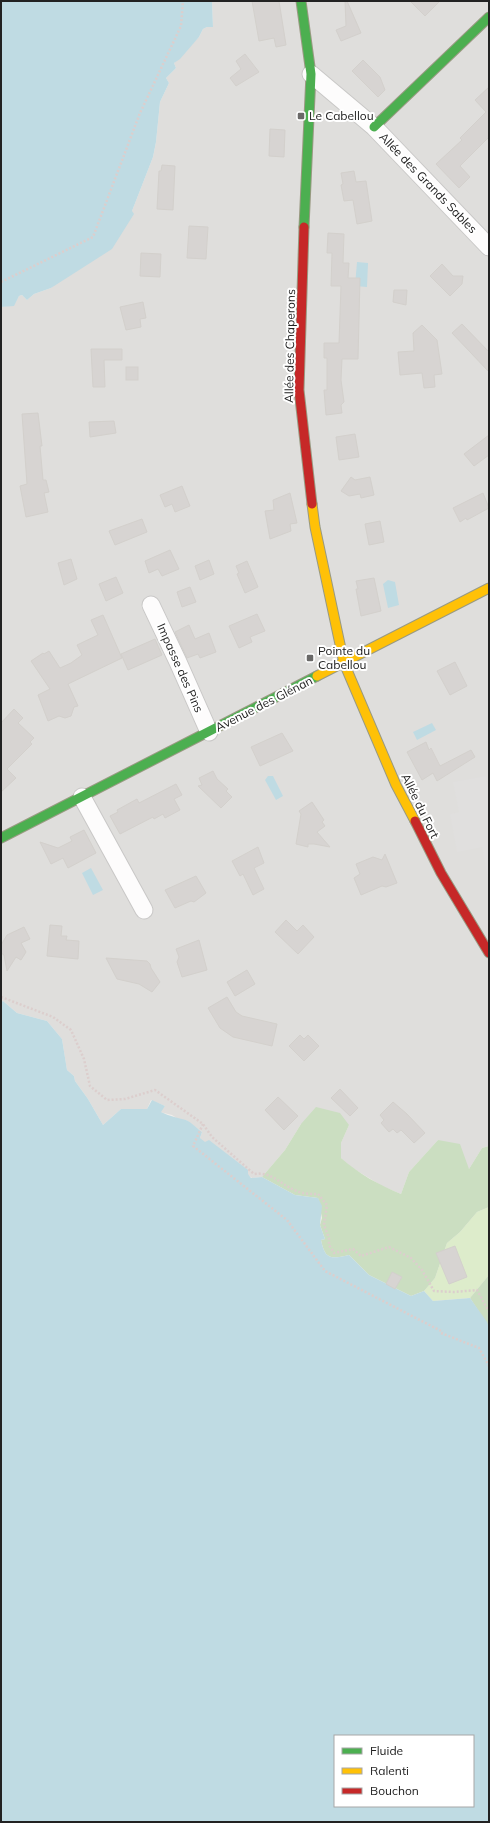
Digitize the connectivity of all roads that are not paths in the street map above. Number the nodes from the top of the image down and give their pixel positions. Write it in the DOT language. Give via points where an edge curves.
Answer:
graph roads {
  1 [pos="301,1"];
  2 [pos="489,17"];
  3 [pos="311,74"];
  4 [pos="374,127"];
  5 [pos="489,247"];
  6 [pos="489,588"];
  7 [pos="151,605"];
  8 [pos="344,663"];
  9 [pos="209,732"];
  10 [pos="82,797"];
  11 [pos="1,838"];
  12 [pos="144,910"];
  13 [pos="489,953"];
  1 -- 3 [label="street, Allée des Chaperons"];
  2 -- 4 [label="street"];
  3 -- 4 [label="street, Allée des Grands Sables"];
  3 -- 8 [label="street, Allée des Chaperons" via="299,390 315,527"];
  4 -- 5 [label="street, Allée des Grands Sables"];
  6 -- 8 [label="street, Avenue des Glénan"];
  7 -- 9 [label="street, Impasse des Pins"];
  8 -- 9 [label="street, Avenue des Glénan"];
  8 -- 13 [label="street, Allée du Fort" via="396,786 441,873"];
  9 -- 10 [label="street, Avenue des Glénan"];
  10 -- 11 [label="street, Avenue des Glénan"];
  10 -- 12 [label="street"];
}
